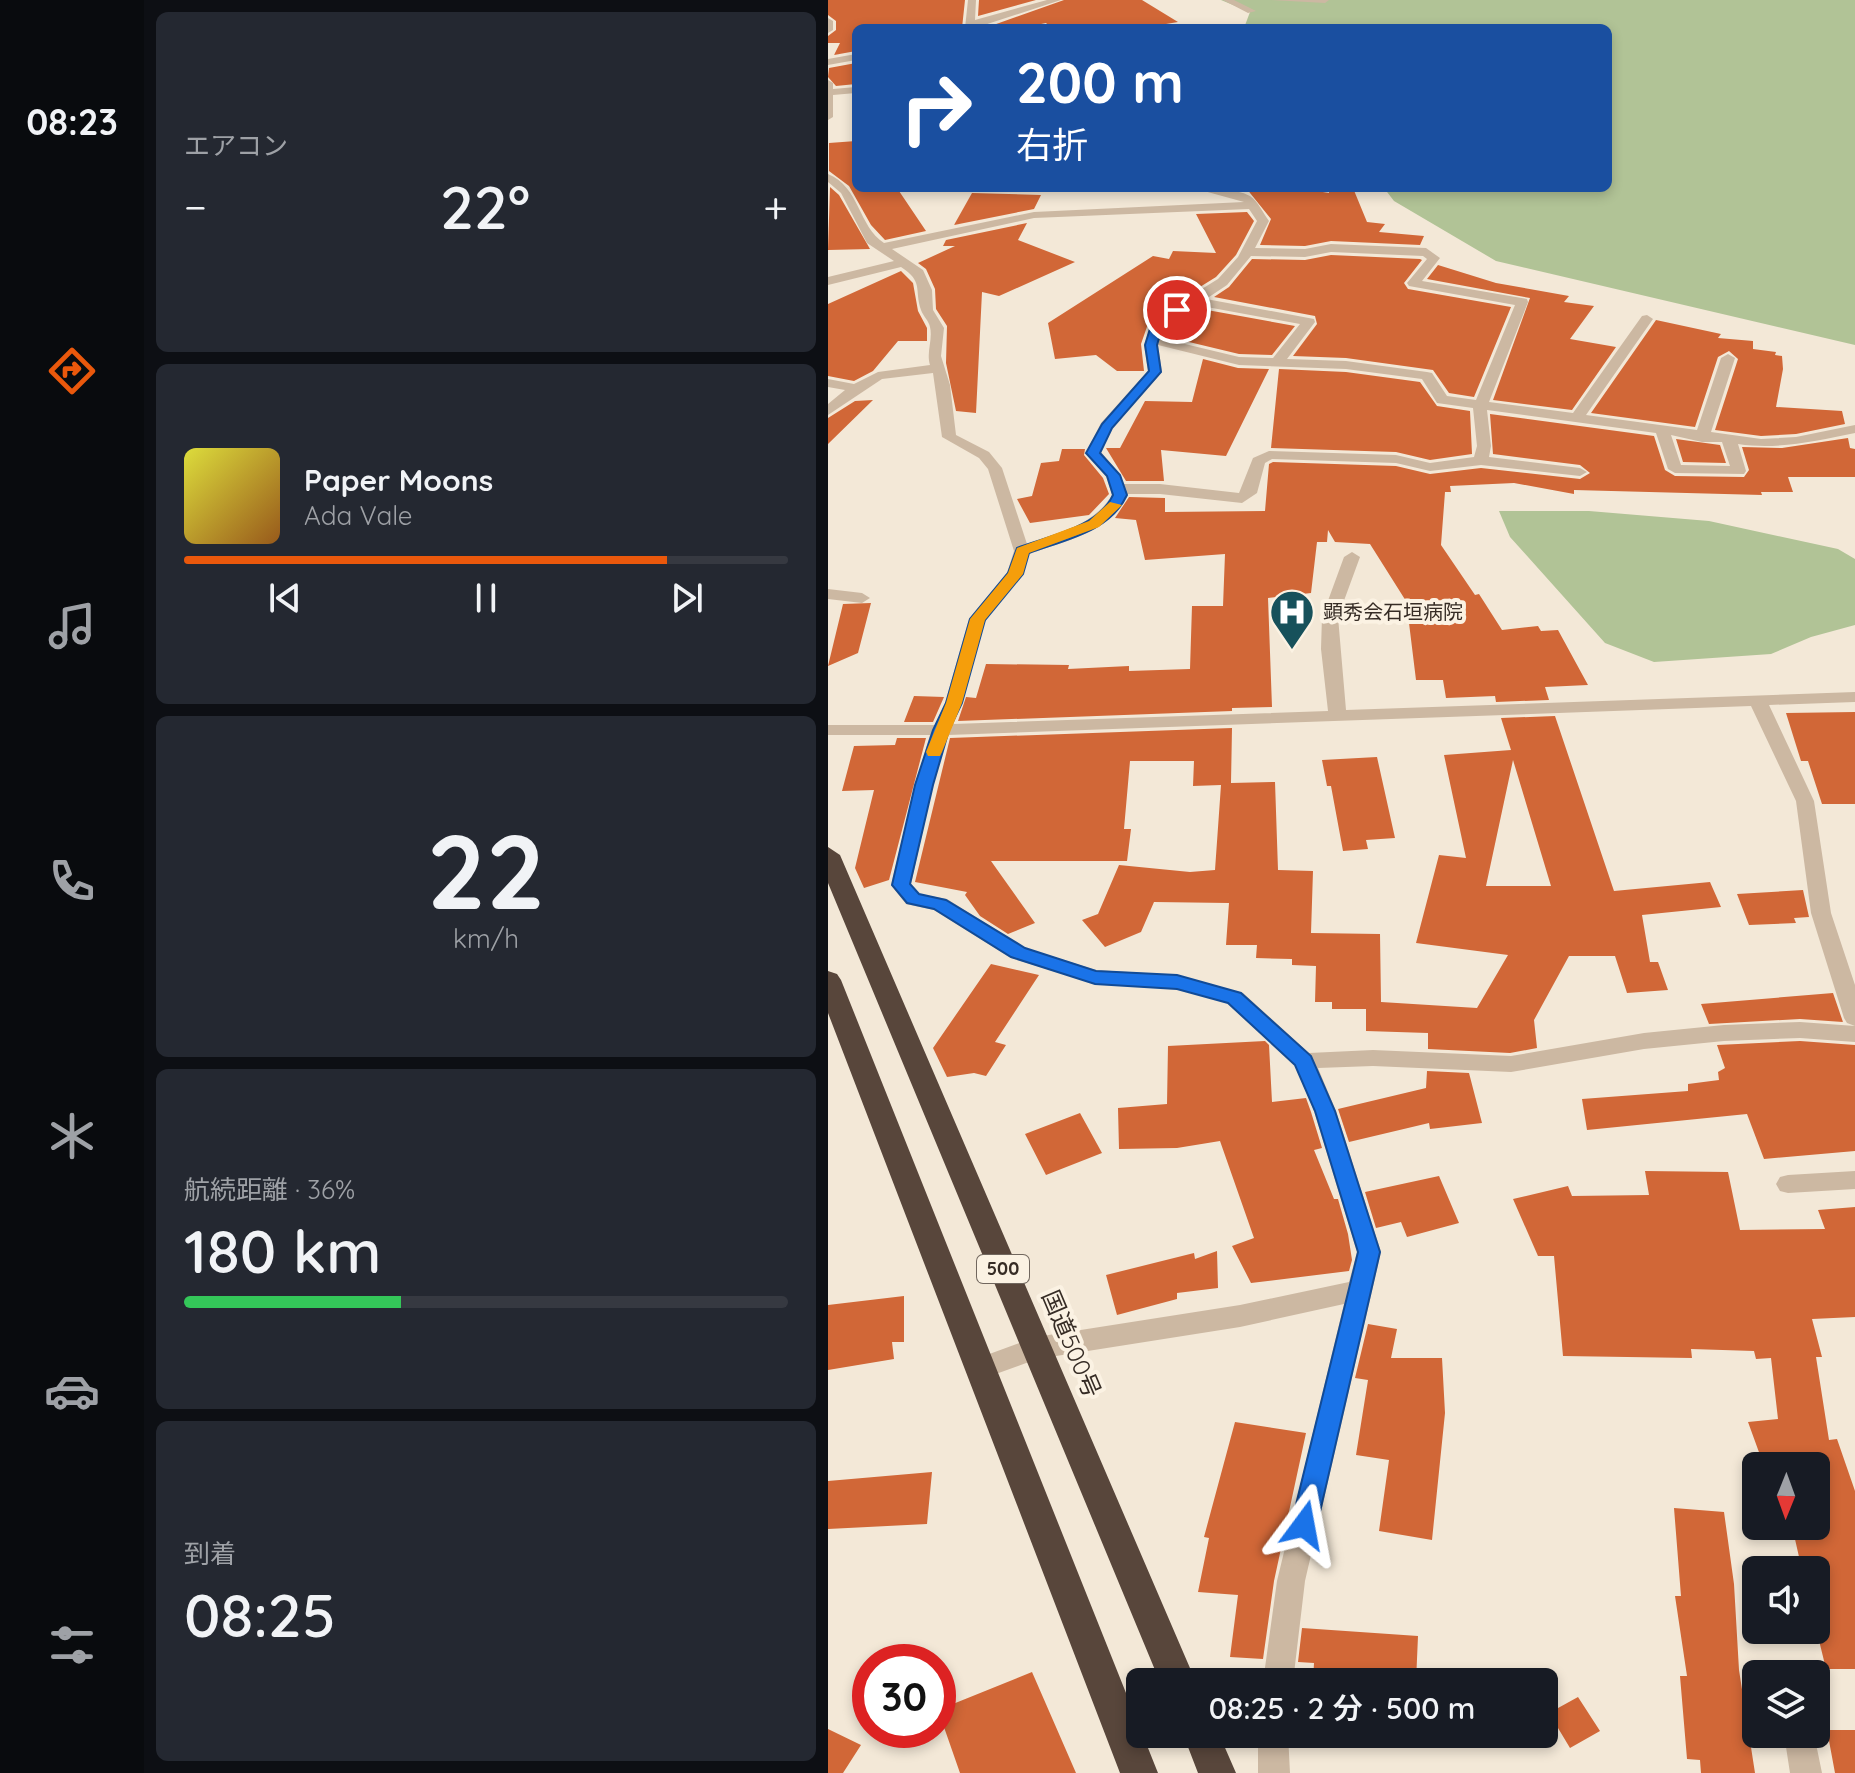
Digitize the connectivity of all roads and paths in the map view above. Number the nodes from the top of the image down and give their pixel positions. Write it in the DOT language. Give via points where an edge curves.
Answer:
graph roads {
  1 [pos="972,0"];
  2 [pos="1057,0"];
  3 [pos="1227,0"];
  4 [pos="1275,0"];
  5 [pos="1325,0"];
  6 [pos="1251,11"];
  7 [pos="828,21"];
  8 [pos="971,24"];
  9 [pos="978,24"];
  10 [pos="828,30"];
  11 [pos="852,58"];
  12 [pos="828,62"];
  13 [pos="828,83"];
  14 [pos="852,90"];
  15 [pos="828,92"];
  16 [pos="828,117"];
  17 [pos="828,177"];
  18 [pos="1217,192"];
  19 [pos="1253,205"];
  20 [pos="883,247"];
  21 [pos="1249,252"];
  22 [pos="905,262"];
  23 [pos="828,281"];
  24 [pos="1195,301"];
  25 [pos="1647,319"];
  26 [pos="1153,340"];
  27 [pos="1728,358"];
  28 [pos="1278,361"];
  29 [pos="938,369"];
  30 [pos="828,383"];
  31 [pos="856,388"];
  32 [pos="1480,407"];
  33 [pos="828,411"];
  34 [pos="1576,420"];
  35 [pos="1855,429"];
  36 [pos="1663,432"];
  37 [pos="1702,438"];
  38 [pos="1729,440"];
  39 [pos="1481,461"];
  40 [pos="1580,472"];
  41 [pos="1118,489"];
  42 [pos="1022,551"];
  43 [pos="1352,557"];
  44 [pos="828,594"];
  45 [pos="862,598"];
  46 [pos="1855,697"];
  47 [pos="1758,701"];
  48 [pos="1338,716"];
  49 [pos="828,730"];
  50 [pos="941,730"];
  51 [pos="828,855"];
  52 [pos="828,980"];
  53 [pos="1855,1018"];
  54 [pos="1855,1034"];
  55 [pos="1304,1061"];
  56 [pos="1855,1180"];
  57 [pos="1788,1184"];
  58 [pos="1359,1290"];
  59 [pos="1036,1348"];
  60 [pos="982,1368"];
  61 [pos="1172,1668"];
  62 [pos="1280,1668"];
  63 [pos="1207,1748"];
  64 [pos="1273,1748"];
  65 [pos="1802,1748"];
  66 [pos="1139,1773"];
  67 [pos="1217,1773"];
  68 [pos="1274,1773"];
  69 [pos="1806,1773"];
  1 -- 8 [label="street"];
  2 -- 9 [label="street"];
  3 -- 6 [label="street"];
  4 -- 5 [label="street"];
  7 -- 10 [label="street"];
  11 -- 12 [label="street"];
  13 -- 15 [label="street"];
  14 -- 15 [label="street"];
  15 -- 16 [label="street"];
  17 -- 20 [label="street" via="846,191 871,240"];
  18 -- 19 [label="street"];
  19 -- 20 [label="street" via="1034,215"];
  19 -- 21 [label="street" via="1263,221"];
  20 -- 22 [label="street"];
  21 -- 24 [label="street" via="1227,281"];
  21 -- 32 [label="street" via="1426,252 1434,258 1413,283 1522,302"];
  22 -- 23 [label="street"];
  22 -- 29 [label="street" via="919,273 926,290 927,310 937,328"];
  24 -- 26 [label="street" via="1159,319"];
  24 -- 28 [label="street" via="1309,322"];
  25 -- 34 [label="street"];
  26 -- 28 [label="street" via="1239,361"];
  26 -- 41 [label="street" via="1155,372 1106,426 1093,453"];
  27 -- 37 [label="street"];
  28 -- 32 [label="street" via="1427,376 1442,400"];
  29 -- 31 [label="street" via="878,376"];
  29 -- 42 [label="street" via="949,437 984,455 995,468"];
  30 -- 31 [label="street"];
  31 -- 33 [label="street"];
  32 -- 34 [label="street"];
  32 -- 39 [label="street"];
  34 -- 36 [label="street"];
  35 -- 38 [label="street" via="1796,441"];
  36 -- 37 [label="street"];
  36 -- 38 [label="street" via="1675,469 1739,471"];
  37 -- 38 [label="street"];
  39 -- 40 [label="street"];
  39 -- 41 [label="street" via="1430,467 1396,459 1269,455 1258,461 1249,493 1242,498"];
  41 -- 42 [label="street" via="1115,505 1094,524"];
  42 -- 50 [label="street" via="1015,574 977,619 954,703"];
  43 -- 48 [label="street" via="1330,617"];
  44 -- 45 [label="street"];
  46 -- 47 [label="street"];
  47 -- 48 [label="street"];
  47 -- 53 [label="street" via="1805,801 1821,913"];
  48 -- 50 [label="street"];
  49 -- 50 [label="street"];
  50 -- 55 [label="street" via="901,885 913,899 940,904 1018,953 1082,973 1177,982 1235,998"];
  51 -- 59 [label="highway, 国道500号 / 500"];
  52 -- 60 [label="highway, 500"];
  54 -- 55 [label="street" via="1724,1033 1511,1064"];
  55 -- 58 [label="street" via="1369,1252"];
  56 -- 57 [label="street"];
  58 -- 59 [label="street" via="1240,1316"];
  58 -- 62 [label="street" via="1291,1581"];
  59 -- 60 [label="street"];
  59 -- 61 [label="highway, 国道500号 / 500"];
  60 -- 66 [label="highway, 500"];
  63 -- 67 [label="highway"];
  64 -- 68 [label="street"];
  65 -- 69 [label="street"];
}
